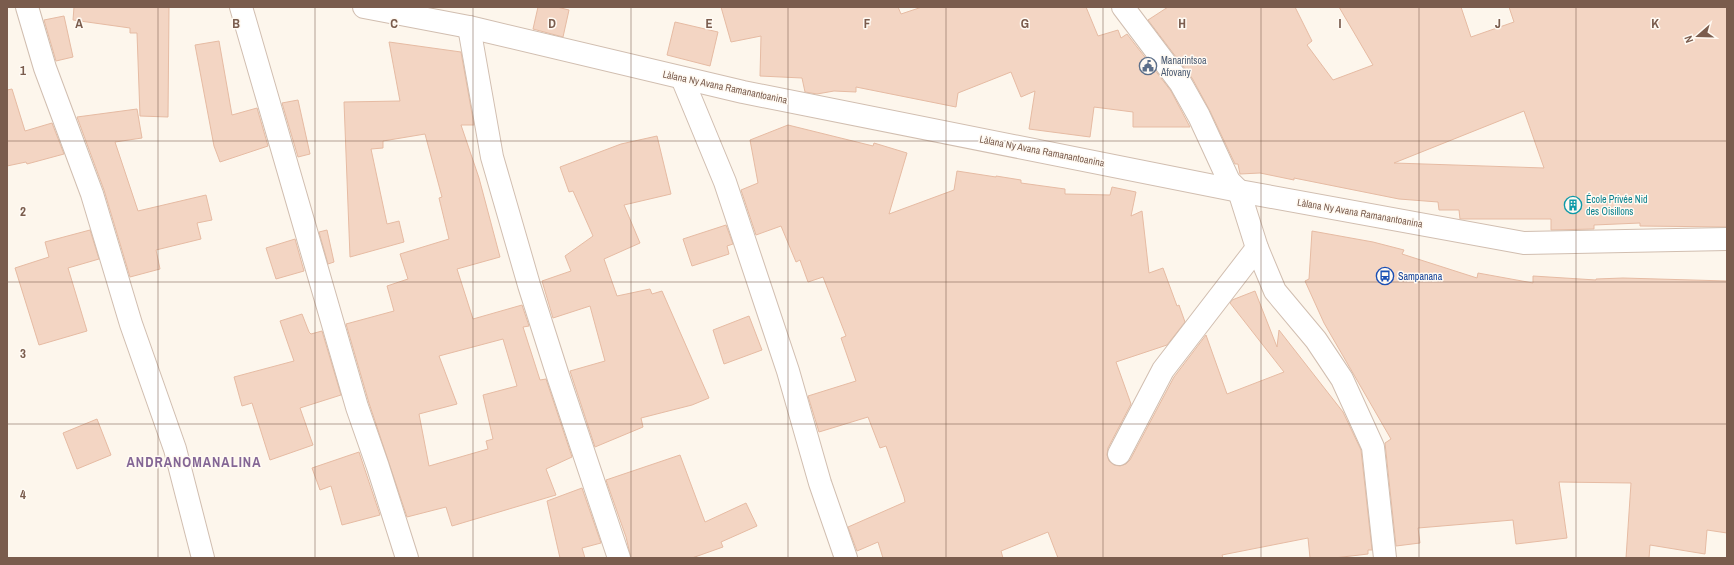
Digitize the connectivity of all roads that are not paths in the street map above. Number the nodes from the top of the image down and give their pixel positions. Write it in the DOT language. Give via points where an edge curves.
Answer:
graph roads {
  1 [pos="27,7"];
  2 [pos="240,7"];
  3 [pos="364,7"];
  4 [pos="1123,7"];
  5 [pos="421,13"];
  6 [pos="469,27"];
  7 [pos="682,78"];
  8 [pos="1239,191"];
  9 [pos="1727,239"];
  10 [pos="1257,248"];
  11 [pos="1119,454"];
  12 [pos="203,558"];
  13 [pos="407,558"];
  14 [pos="619,558"];
  15 [pos="846,558"];
  16 [pos="1385,558"];
  1 -- 12 [label="street" via="45,68 92,194 131,324 175,449"];
  2 -- 13 [label="street" via="358,407"];
  3 -- 5 [label="street, Làlana Ny Avana Ramanantoanina"];
  4 -- 8 [label="street" via="1181,84 1229,181"];
  5 -- 6 [label="street, Làlana Ny Avana Ramanantoanina"];
  6 -- 7 [label="street, Làlana Ny Avana Ramanantoanina"];
  6 -- 14 [label="street" via="492,157 558,376"];
  7 -- 8 [label="street, Làlana Ny Avana Ramanantoanina"];
  7 -- 15 [label="street" via="733,205"];
  8 -- 9 [label="street, Làlana Ny Avana Ramanantoanina" via="1524,243"];
  8 -- 10 [label="street"];
  10 -- 11 [label="street" via="1163,370"];
  10 -- 16 [label="street" via="1274,291 1316,340 1342,379 1373,447"];
}
